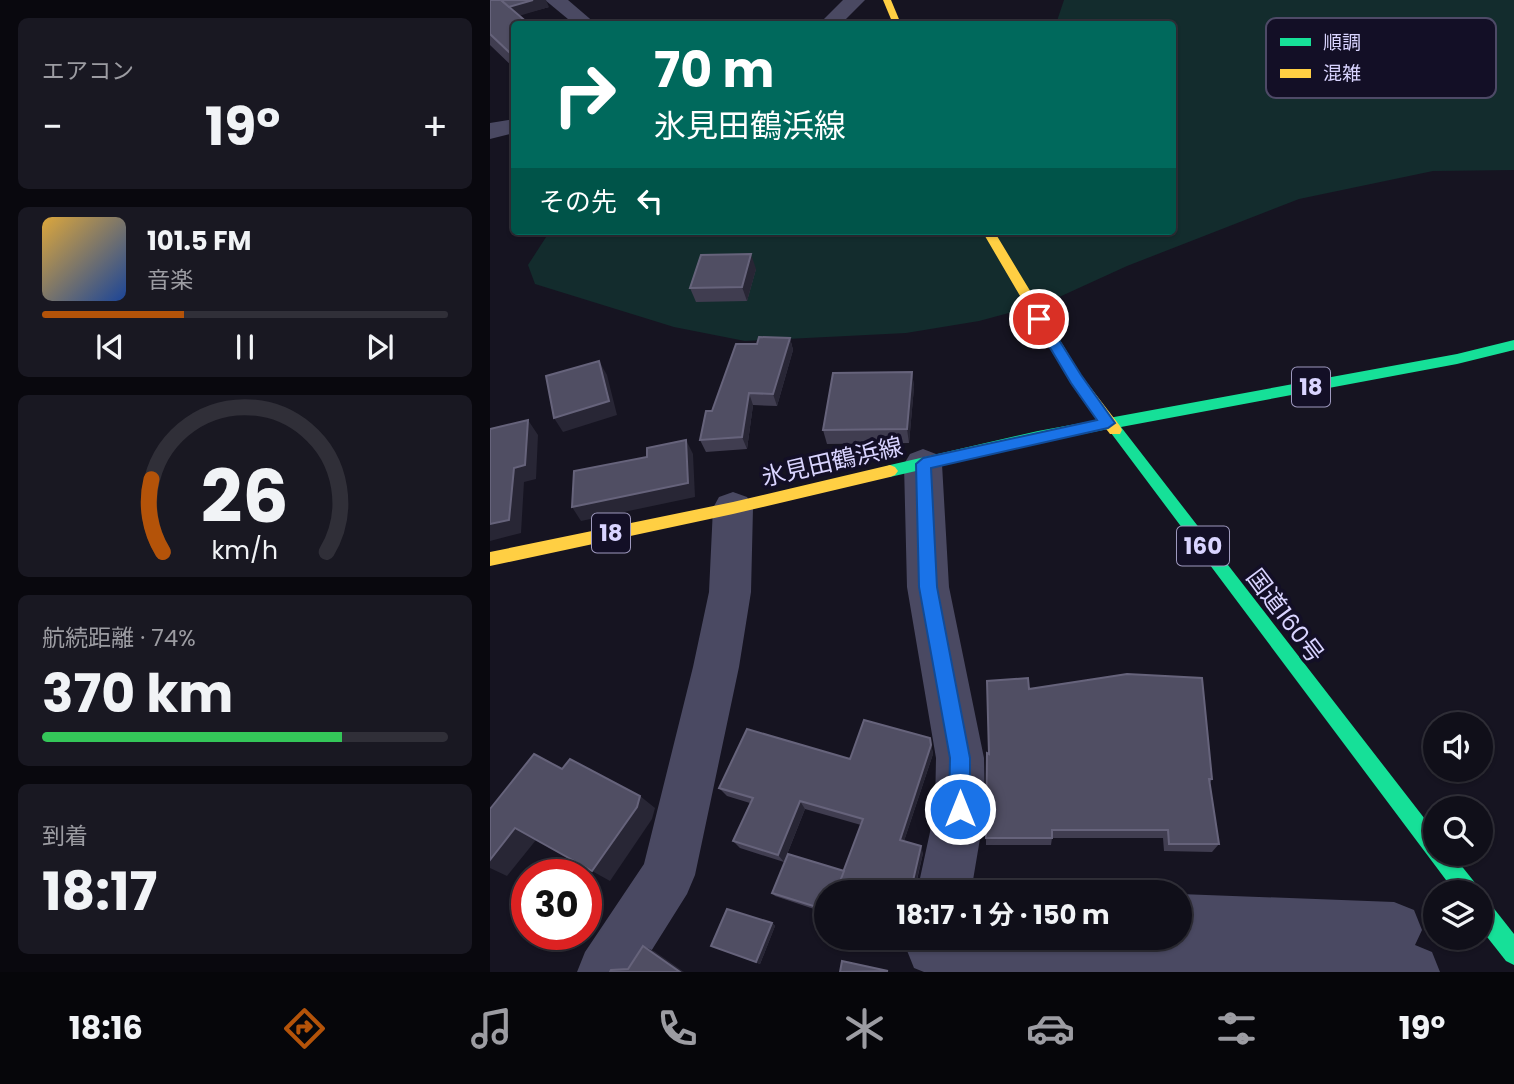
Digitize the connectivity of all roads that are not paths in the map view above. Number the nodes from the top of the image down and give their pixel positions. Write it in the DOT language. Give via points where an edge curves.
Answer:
graph roads {
  1 [pos="555,0"];
  2 [pos="855,0"];
  3 [pos="887,0"];
  4 [pos="582,21"];
  5 [pos="832,21"];
  6 [pos="896,21"];
  7 [pos="511,127"];
  8 [pos="490,131"];
  9 [pos="990,235"];
  10 [pos="1514,345"];
  11 [pos="1108,423"];
  12 [pos="923,464"];
  13 [pos="733,508"];
  14 [pos="490,559"];
  15 [pos="1423,833"];
  16 [pos="1447,866"];
  17 [pos="946,880"];
  18 [pos="1459,880"];
  19 [pos="1192,924"];
  20 [pos="1493,926"];
  21 [pos="1192,949"];
  22 [pos="1042,950"];
  23 [pos="1403,951"];
  24 [pos="933,953"];
  25 [pos="1514,953"];
  26 [pos="605,972"];
  1 -- 4 [label="street"];
  2 -- 5 [label="street"];
  3 -- 6 [label="main road"];
  7 -- 8 [label="street"];
  9 -- 11 [label="main road, 国道160号 / 160" via="1076,379"];
  10 -- 11 [label="main road, 氷見田鶴浜線 / 18"];
  11 -- 12 [label="main road, 氷見田鶴浜線 / 18"];
  11 -- 15 [label="main road, 国道160号 / 160"];
  12 -- 13 [label="main road, 氷見田鶴浜線 / 18"];
  12 -- 17 [label="street" via="928,587 960,758 960,809"];
  13 -- 14 [label="main road, 氷見田鶴浜線 / 18"];
  13 -- 26 [label="street" via="730,592 668,875"];
  16 -- 18 [label="main road"];
  19 -- 23 [label="street"];
  20 -- 25 [label="main road"];
  21 -- 23 [label="street"];
  22 -- 24 [label="street"];
}
